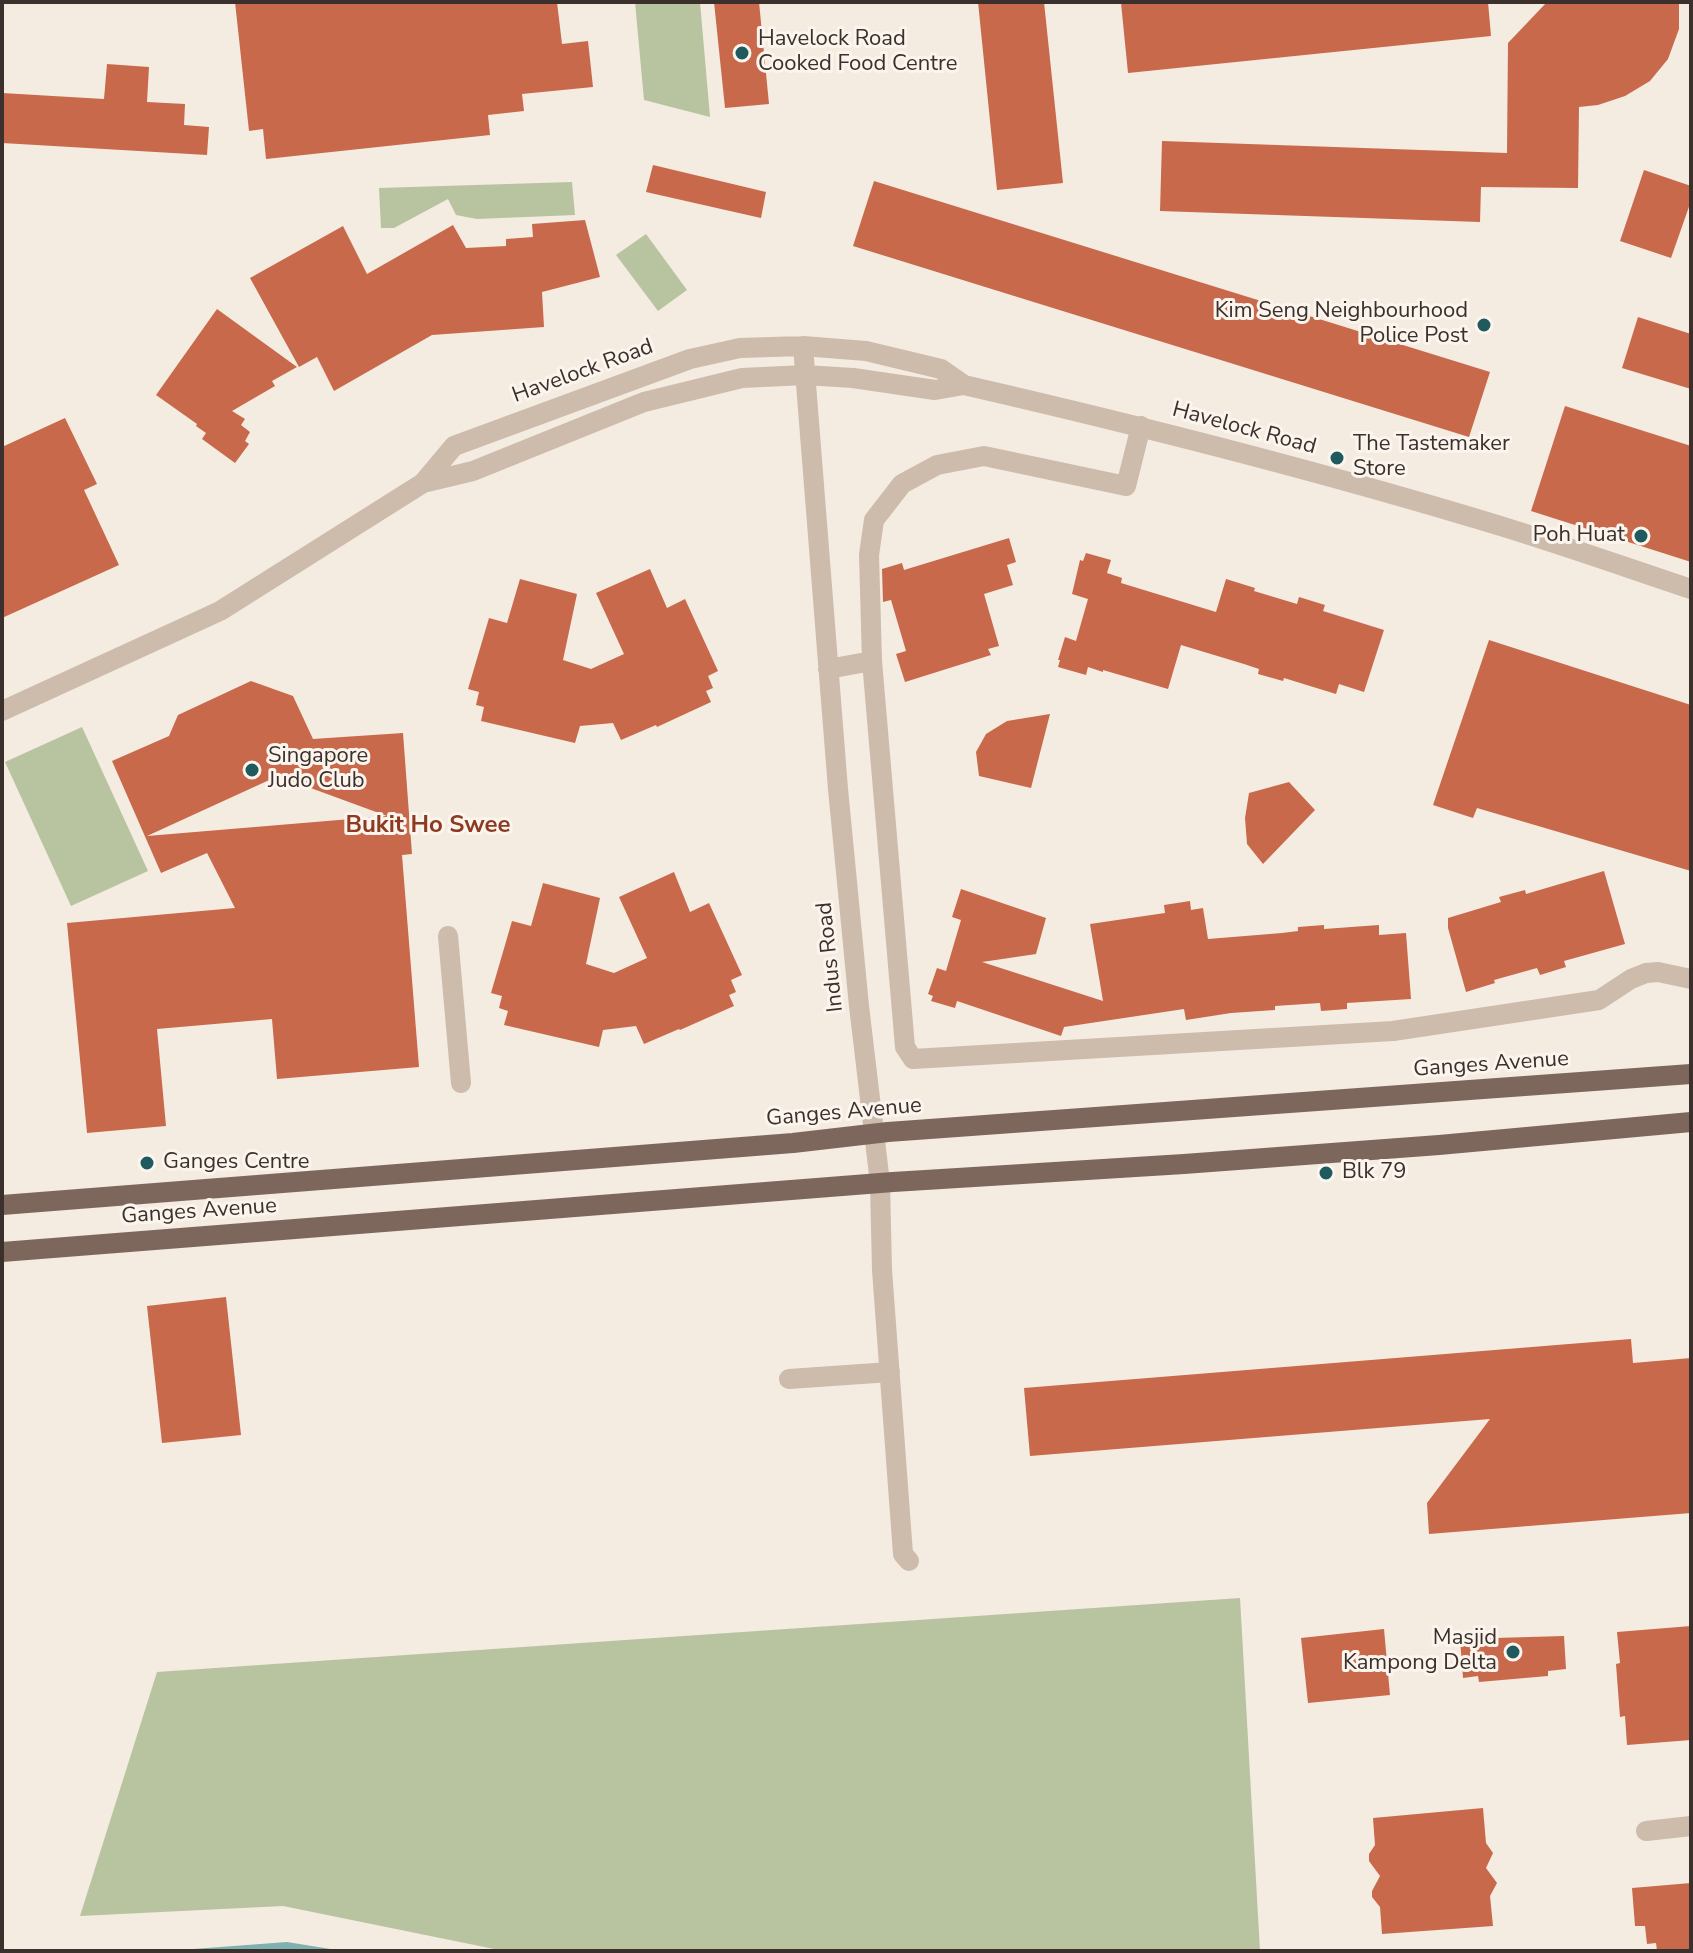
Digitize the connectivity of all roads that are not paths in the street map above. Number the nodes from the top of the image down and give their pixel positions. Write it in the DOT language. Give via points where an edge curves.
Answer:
graph roads {
  1 [pos="803,346"];
  2 [pos="805,375"];
  3 [pos="964,385"];
  4 [pos="1141,426"];
  5 [pos="423,483"];
  6 [pos="1691,589"];
  7 [pos="872,661"];
  8 [pos="828,669"];
  9 [pos="2,711"];
  10 [pos="448,936"];
  11 [pos="1691,979"];
  12 [pos="1691,1074"];
  13 [pos="461,1083"];
  14 [pos="1691,1122"];
  15 [pos="875,1134"];
  16 [pos="880,1183"];
  17 [pos="2,1205"];
  18 [pos="2,1252"];
  19 [pos="890,1372"];
  20 [pos="789,1379"];
  21 [pos="909,1561"];
  22 [pos="1691,1826"];
  23 [pos="1646,1831"];
  1 -- 2 [label="street, Indus Road"];
  1 -- 3 [label="street, Havelock Road" via="866,351 941,369"];
  1 -- 5 [label="street, Havelock Road" via="740,348 639,377 454,446"];
  2 -- 3 [label="street, Havelock Road" via="935,390"];
  2 -- 5 [label="street, Havelock Road" via="742,378 644,402 473,471"];
  2 -- 8 [label="street, Indus Road"];
  3 -- 4 [label="street, Havelock Road"];
  4 -- 6 [label="street, Havelock Road" via="1496,524"];
  4 -- 7 [label="street" via="1126,486 984,456 937,465 902,484 874,520 869,555"];
  5 -- 9 [label="street, Havelock Road" via="220,611"];
  7 -- 8 [label="street"];
  7 -- 11 [label="street" via="905,1047 913,1059 1393,1031 1599,1000 1646,973"];
  8 -- 15 [label="street, Indus Road"];
  10 -- 13 [label="street"];
  12 -- 15 [label="main road, Ganges Avenue"];
  14 -- 16 [label="main road, Ganges Avenue" via="1439,1145"];
  15 -- 16 [label="street, Indus Road"];
  15 -- 17 [label="main road, Ganges Avenue"];
  16 -- 18 [label="main road, Ganges Avenue"];
  16 -- 19 [label="street, Indus Road"];
  19 -- 20 [label="street"];
  19 -- 21 [label="street, Indus Road" via="903,1554"];
  22 -- 23 [label="street"];
}
